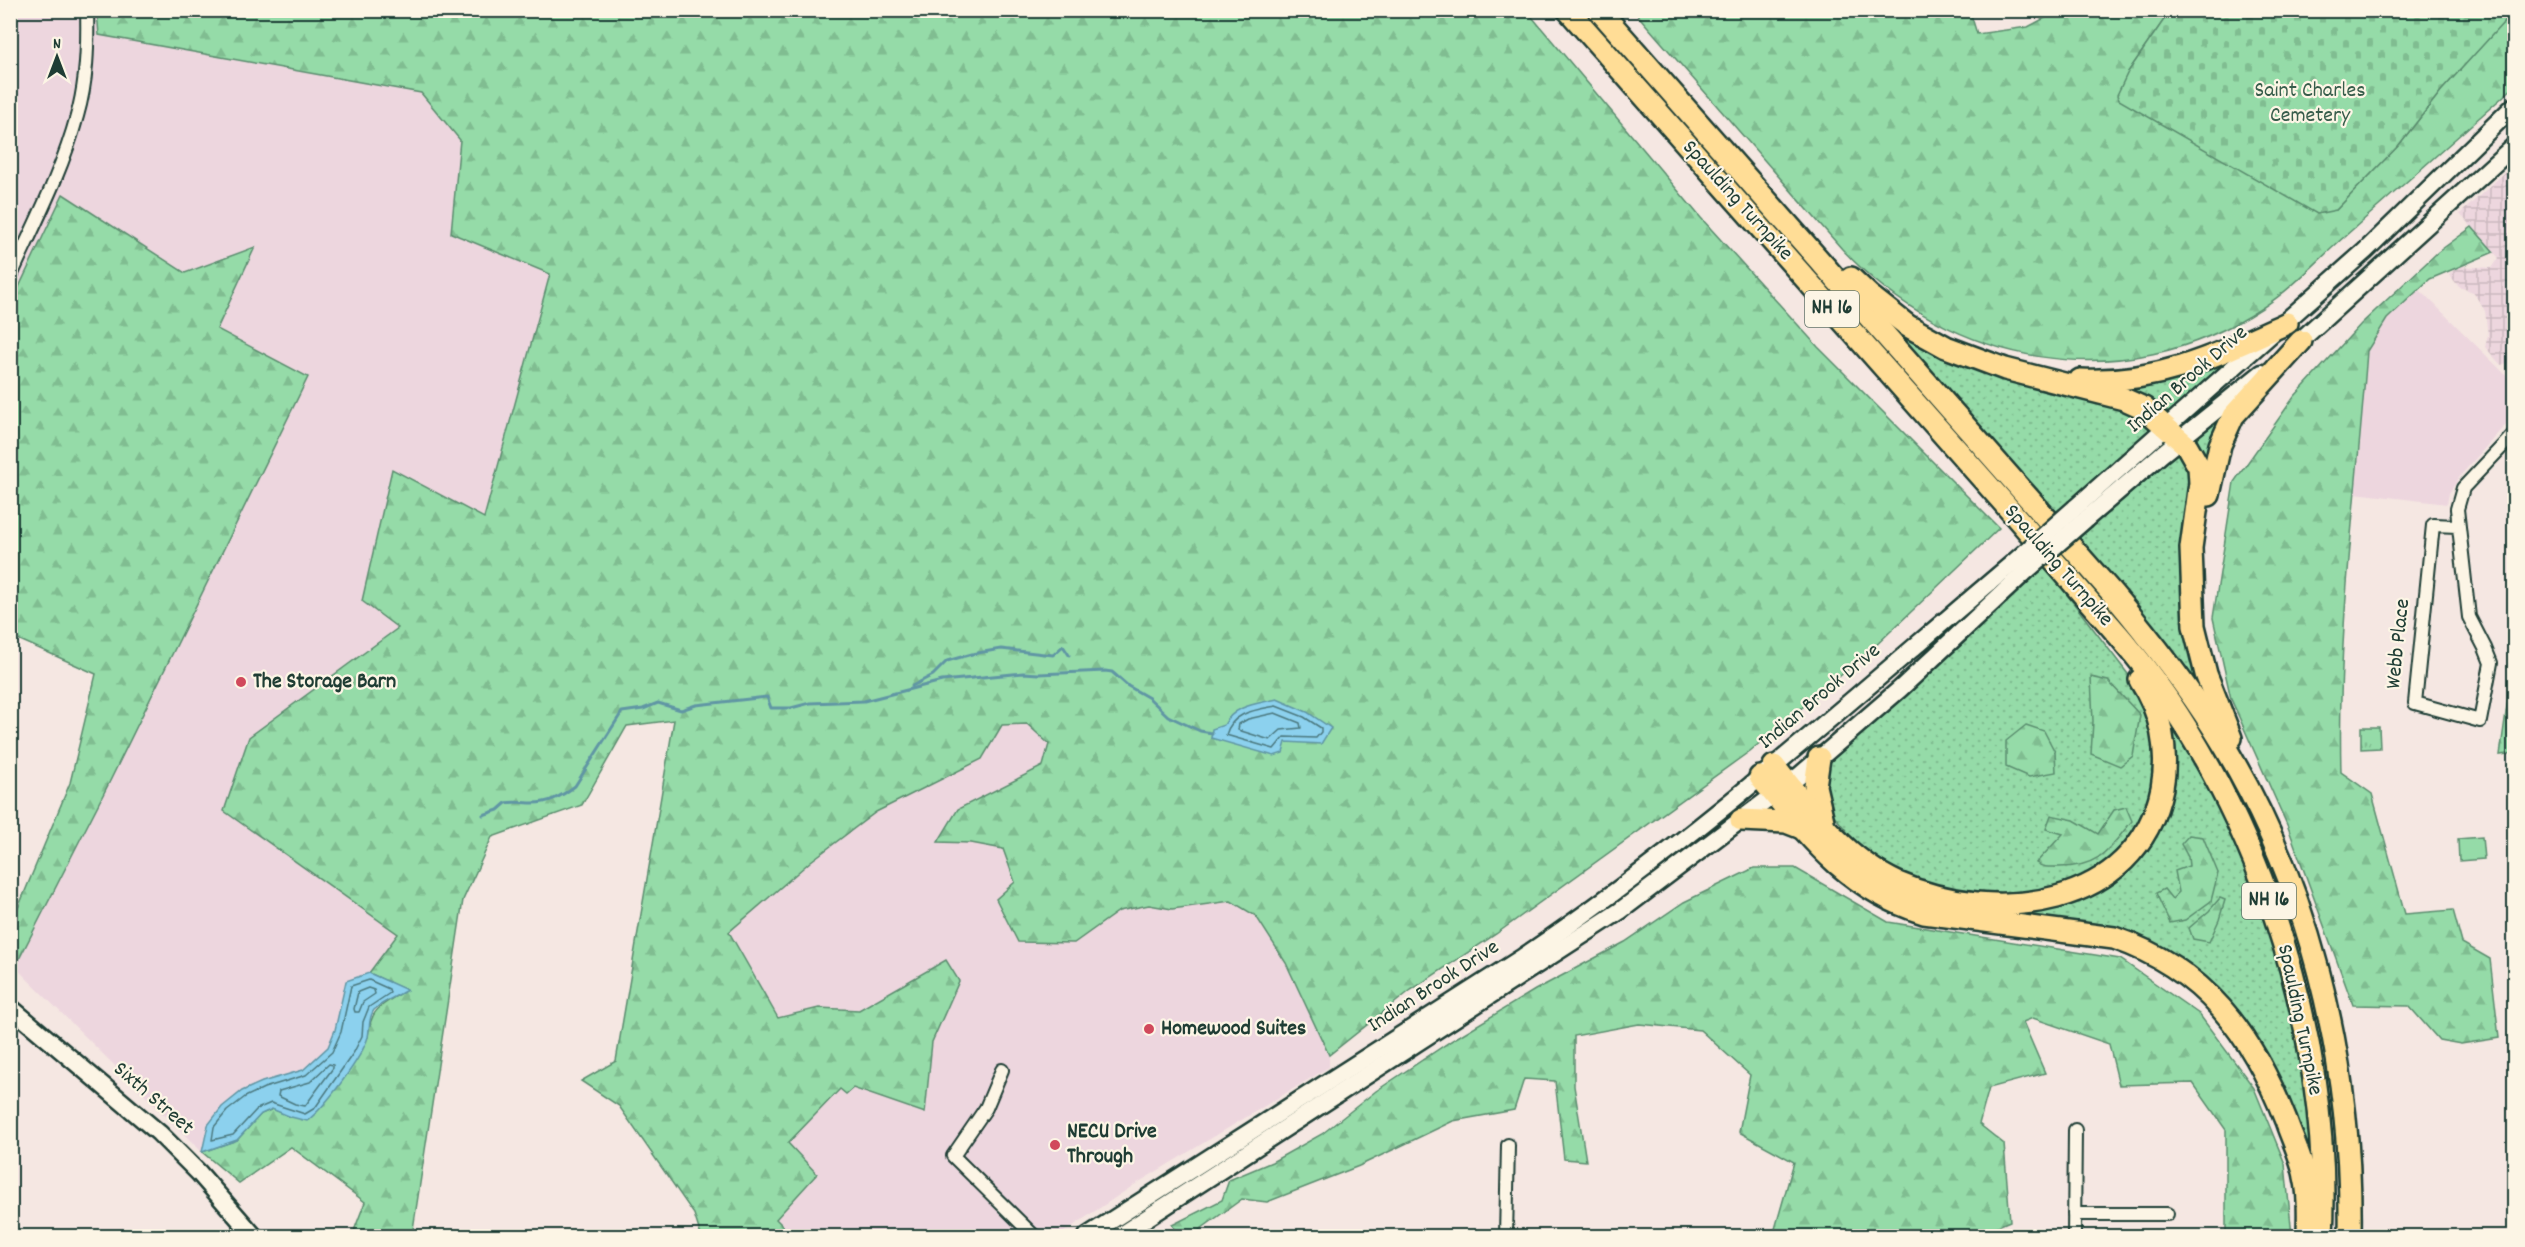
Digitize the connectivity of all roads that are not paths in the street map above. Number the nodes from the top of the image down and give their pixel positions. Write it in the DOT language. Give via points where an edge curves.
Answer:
graph roads {
  1 [pos="87,10"];
  2 [pos="1568,10"];
  3 [pos="1599,10"];
  4 [pos="2514,106"];
  5 [pos="2514,146"];
  6 [pos="1785,221"];
  7 [pos="10,278"];
  8 [pos="2287,323"];
  9 [pos="2301,341"];
  10 [pos="2050,380"];
  11 [pos="2173,434"];
  12 [pos="2514,434"];
  13 [pos="2457,526"];
  14 [pos="2193,562"];
  15 [pos="2019,568"];
  16 [pos="2095,608"];
  17 [pos="1820,758"];
  18 [pos="1767,772"];
  19 [pos="2243,781"];
  20 [pos="1781,789"];
  21 [pos="1741,820"];
  22 [pos="1814,827"];
  23 [pos="10,1007"];
  24 [pos="1002,1070"];
  25 [pos="2074,1130"];
  26 [pos="1508,1145"];
  27 [pos="2074,1214"];
  28 [pos="2167,1214"];
  29 [pos="254,1236"];
  30 [pos="1034,1236"];
  31 [pos="1087,1236"];
  32 [pos="1119,1236"];
  33 [pos="1506,1236"];
  34 [pos="2074,1236"];
  35 [pos="2308,1236"];
  36 [pos="2322,1236"];
  37 [pos="2350,1236"];
  1 -- 7 [label="street" via="87,51 78,113 69,144"];
  2 -- 16 [label="highway, Spaulding Turnpike / NH 16"];
  3 -- 6 [label="highway, Spaulding Turnpike / NH 16"];
  4 -- 8 [label="main road, Indian Brook Drive"];
  5 -- 9 [label="main road, Indian Brook Drive"];
  6 -- 10 [label="highway" via="1815,243 1876,302 1924,336 1981,362"];
  6 -- 19 [label="highway, Spaulding Turnpike / NH 16" via="2147,635 2214,730"];
  8 -- 10 [label="highway" via="2210,358 2166,372 2110,380"];
  8 -- 11 [label="main road, Indian Brook Drive"];
  9 -- 11 [label="main road, Indian Brook Drive" via="2195,429"];
  9 -- 14 [label="highway" via="2233,417 2227,429 2213,472 2201,549"];
  10 -- 11 [label="highway" via="2124,399 2144,408"];
  11 -- 14 [label="highway" via="2195,457 2200,475 2191,548"];
  11 -- 15 [label="main road, Indian Brook Drive, bridge"];
  12 -- 13 [label="street, Webb Place" via="2463,488"];
  13 -- 13 [label="street, Webb Place" via="2469,617 2491,663 2480,720 2415,703 2433,525"];
  14 -- 19 [label="highway" via="2193,616 2198,643"];
  15 -- 17 [label="main road, Indian Brook Drive" via="1900,689"];
  15 -- 18 [label="main road, Indian Brook Drive"];
  16 -- 22 [label="highway" via="2150,696 2160,723 2164,752 2160,795 2150,822 2114,868 2076,891 2027,904 1960,902 1885,876"];
  16 -- 36 [label="highway, Spaulding Turnpike / NH 16" via="2195,740 2251,856 2277,922 2306,1028 2321,1127"];
  17 -- 20 [label="main road, Indian Brook Drive"];
  17 -- 22 [label="highway"];
  18 -- 20 [label="highway"];
  18 -- 31 [label="main road, Indian Brook Drive" via="1554,936"];
  19 -- 37 [label="highway, Spaulding Turnpike / NH 16" via="2292,892 2328,1011 2346,1126"];
  20 -- 21 [label="main road, Indian Brook Drive"];
  20 -- 22 [label="highway"];
  21 -- 22 [label="highway"];
  21 -- 32 [label="main road, Indian Brook Drive" via="1620,911"];
  22 -- 35 [label="highway" via="1823,852 1848,875 1896,904 1936,915 2114,938 2168,961 2188,976 2236,1023 2265,1073 2305,1175"];
  23 -- 29 [label="main road, Sixth Street" via="159,1133"];
  24 -- 30 [label="street" via="986,1108 953,1156"];
  25 -- 27 [label="street"];
  26 -- 33 [label="street"];
  27 -- 28 [label="street"];
  27 -- 34 [label="street"];
}
